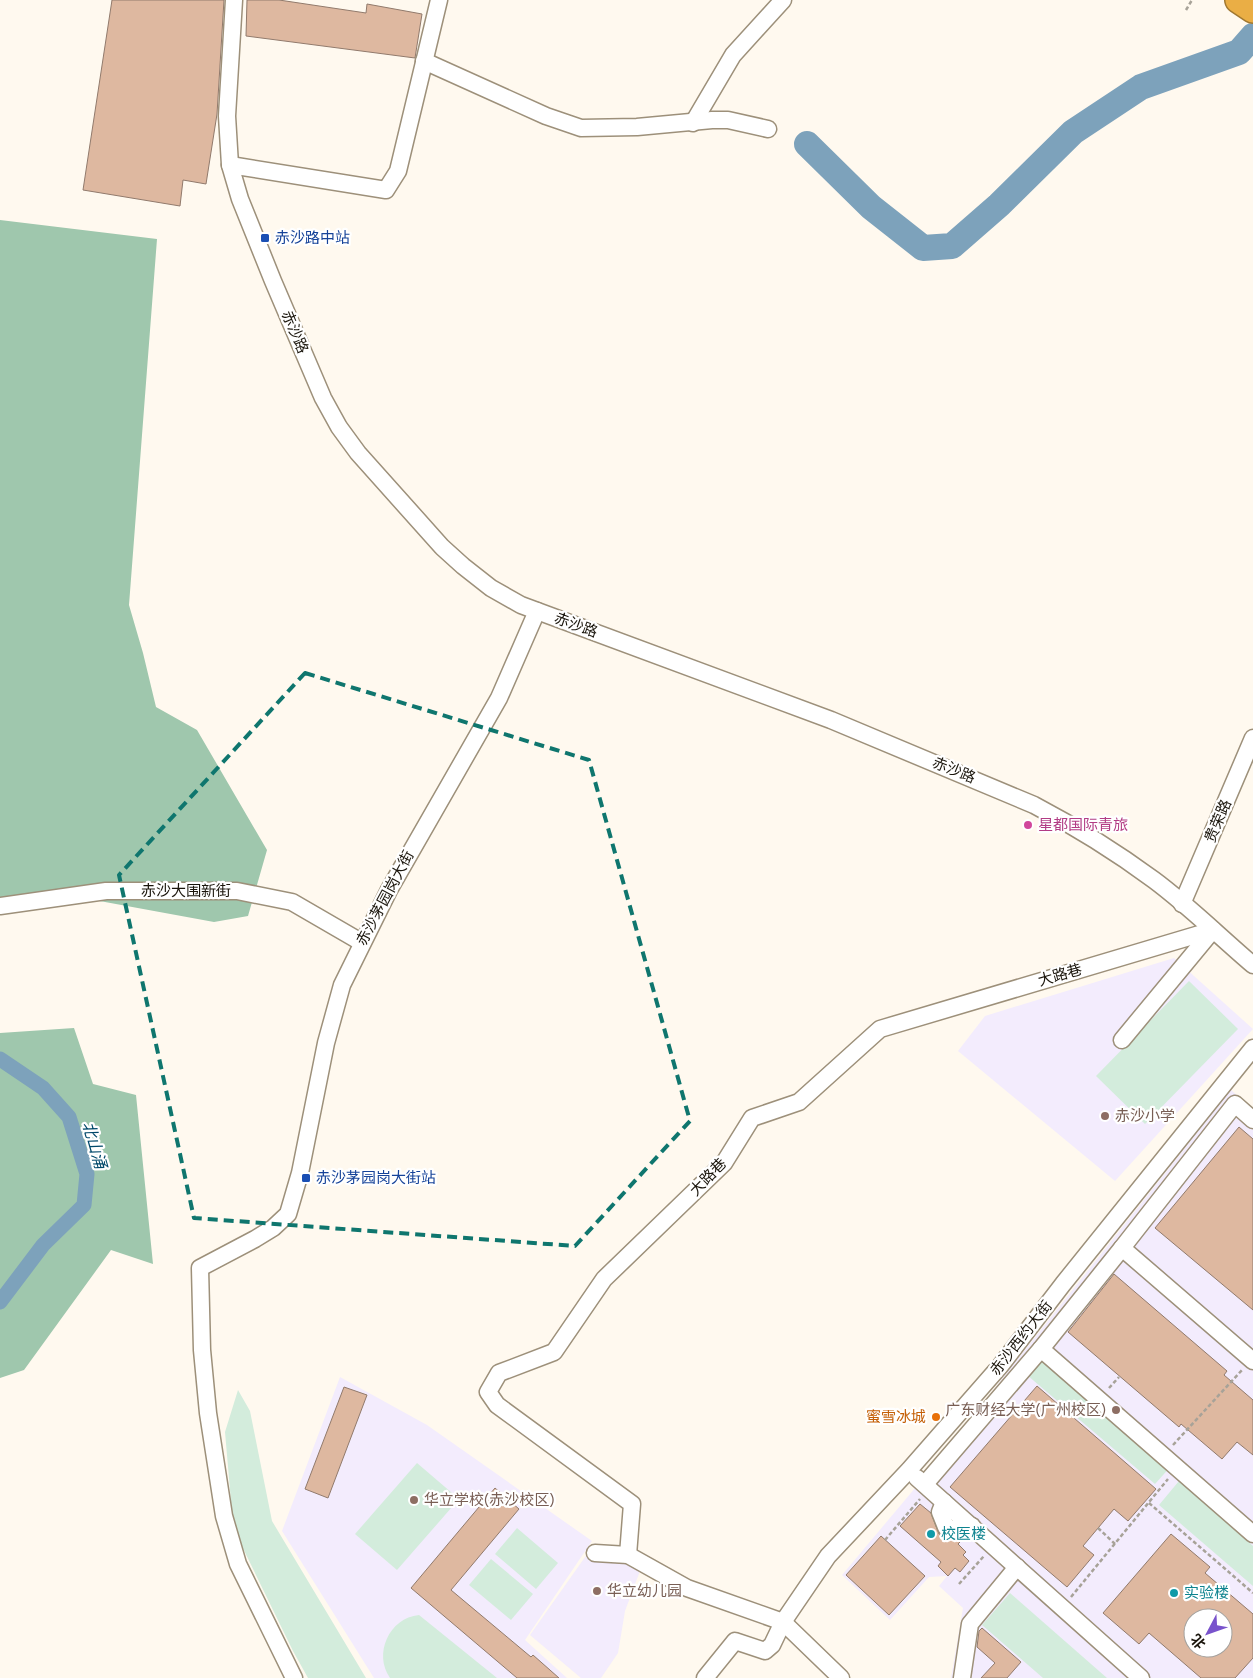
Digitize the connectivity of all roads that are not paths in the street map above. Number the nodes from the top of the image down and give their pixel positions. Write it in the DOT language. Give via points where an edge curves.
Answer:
graph roads {
  1 [pos="234,0"];
  2 [pos="439,0"];
  3 [pos="784,0"];
  4 [pos="424,61"];
  5 [pos="693,123"];
  6 [pos="768,129"];
  7 [pos="230,165"];
  8 [pos="537,611"];
  9 [pos="1253,738"];
  10 [pos="1182,904"];
  11 [pos="0,906"];
  12 [pos="1213,930"];
  13 [pos="361,942"];
  14 [pos="1253,965"];
  15 [pos="1122,1040"];
  16 [pos="1253,1048"];
  17 [pos="1253,1120"];
  18 [pos="1122,1248"];
  19 [pos="1041,1349"];
  20 [pos="1252,1359"];
  21 [pos="909,1470"];
  22 [pos="927,1486"];
  23 [pos="1253,1534"];
  24 [pos="594,1553"];
  25 [pos="628,1555"];
  26 [pos="1017,1567"];
  27 [pos="783,1622"];
  28 [pos="294,1678"];
  29 [pos="705,1678"];
  30 [pos="841,1678"];
  31 [pos="962,1678"];
  32 [pos="1141,1678"];
  1 -- 7 [label="street, 赤沙路" via="227,116"];
  2 -- 4 [label="street"];
  3 -- 5 [label="street" via="733,55"];
  4 -- 5 [label="street" via="546,116 581,128"];
  4 -- 7 [label="street" via="398,171 386,190"];
  5 -- 6 [label="street" via="728,120"];
  7 -- 8 [label="street, 赤沙路" via="273,281 339,427 382,481 462,566 491,588"];
  8 -- 10 [label="street, 赤沙路" via="832,720 996,788 1090,837 1130,862"];
  8 -- 13 [label="street, 赤沙茅园岗大街" via="499,698"];
  9 -- 10 [label="street, 贵荣路"];
  10 -- 12 [label="street, 赤沙路"];
  11 -- 13 [label="street, 赤沙大围新街" via="106,891 237,891 292,902"];
  12 -- 14 [label="street, 赤沙路"];
  12 -- 15 [label="street"];
  12 -- 25 [label="street, 大路巷" via="880,1029 798,1102 752,1118 724,1163 604,1278 554,1352 499,1373 488,1392 497,1405 632,1504"];
  13 -- 28 [label="street, 赤沙茅园岗大街" via="334,1010 291,1208 273,1228 200,1268 202,1350 208,1413 224,1516 238,1564"];
  16 -- 21 [label="street, 赤沙西约大街" via="1001,1365"];
  17 -- 18 [label="street" via="1235,1104"];
  18 -- 19 [label="street"];
  18 -- 20 [label="street"];
  19 -- 22 [label="street"];
  19 -- 23 [label="street"];
  21 -- 22 [label="street"];
  21 -- 27 [label="street, 赤沙西约大街" via="828,1556"];
  22 -- 26 [label="street"];
  24 -- 25 [label="street"];
  25 -- 27 [label="street" via="688,1588"];
  26 -- 31 [label="street" via="970,1624"];
  26 -- 32 [label="street"];
  27 -- 29 [label="street, 赤沙西约大街" via="772,1645 765,1651 735,1640"];
  27 -- 30 [label="street"];
}
